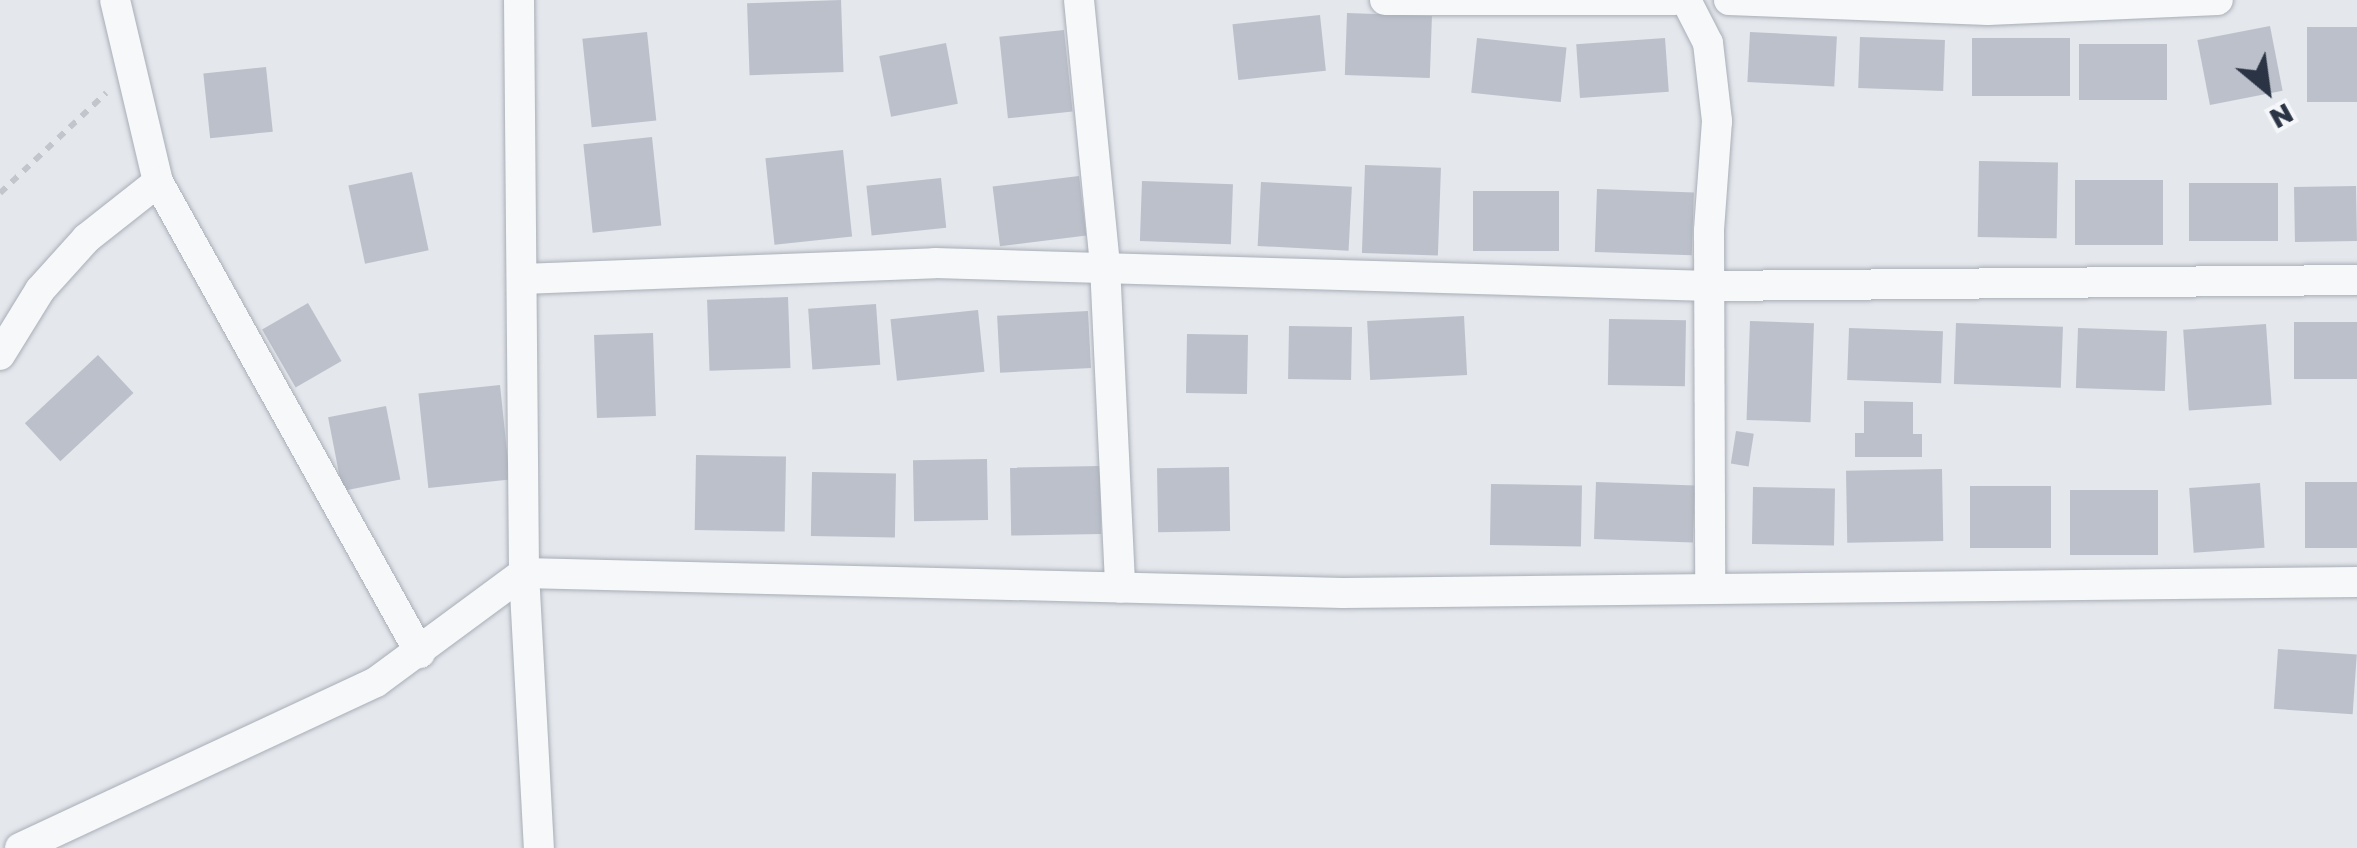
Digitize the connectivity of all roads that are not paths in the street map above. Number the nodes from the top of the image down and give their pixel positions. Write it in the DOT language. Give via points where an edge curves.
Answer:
graph roads {
  1 [pos="114,0"];
  2 [pos="519,0"];
  3 [pos="1079,0"];
  4 [pos="1385,0"];
  5 [pos="1675,0"];
  6 [pos="1686,0"];
  7 [pos="1728,0"];
  8 [pos="2218,0"];
  9 [pos="1988,5"];
  10 [pos="158,182"];
  11 [pos="1106,265"];
  12 [pos="522,278"];
  13 [pos="2357,280"];
  14 [pos="1710,286"];
  15 [pos="0,354"];
  16 [pos="524,572"];
  17 [pos="2357,582"];
  18 [pos="1710,586"];
  19 [pos="1120,588"];
  20 [pos="420,653"];
  21 [pos="20,848"];
  22 [pos="539,848"];
  1 -- 10 [label="street"];
  2 -- 12 [label="street"];
  3 -- 11 [label="street"];
  4 -- 5 [label="street"];
  6 -- 14 [label="street" via="1708,43 1714,80"];
  7 -- 9 [label="street"];
  8 -- 9 [label="street"];
  10 -- 15 [label="street" via="87,238 40,290"];
  10 -- 20 [label="street"];
  11 -- 12 [label="street" via="935,263"];
  11 -- 14 [label="street"];
  11 -- 19 [label="street"];
  12 -- 16 [label="street"];
  13 -- 14 [label="street"];
  14 -- 18 [label="street"];
  16 -- 19 [label="street"];
  16 -- 20 [label="street"];
  16 -- 22 [label="street"];
  17 -- 18 [label="street"];
  18 -- 19 [label="street" via="1343,593"];
  20 -- 21 [label="street" via="376,682"];
}
